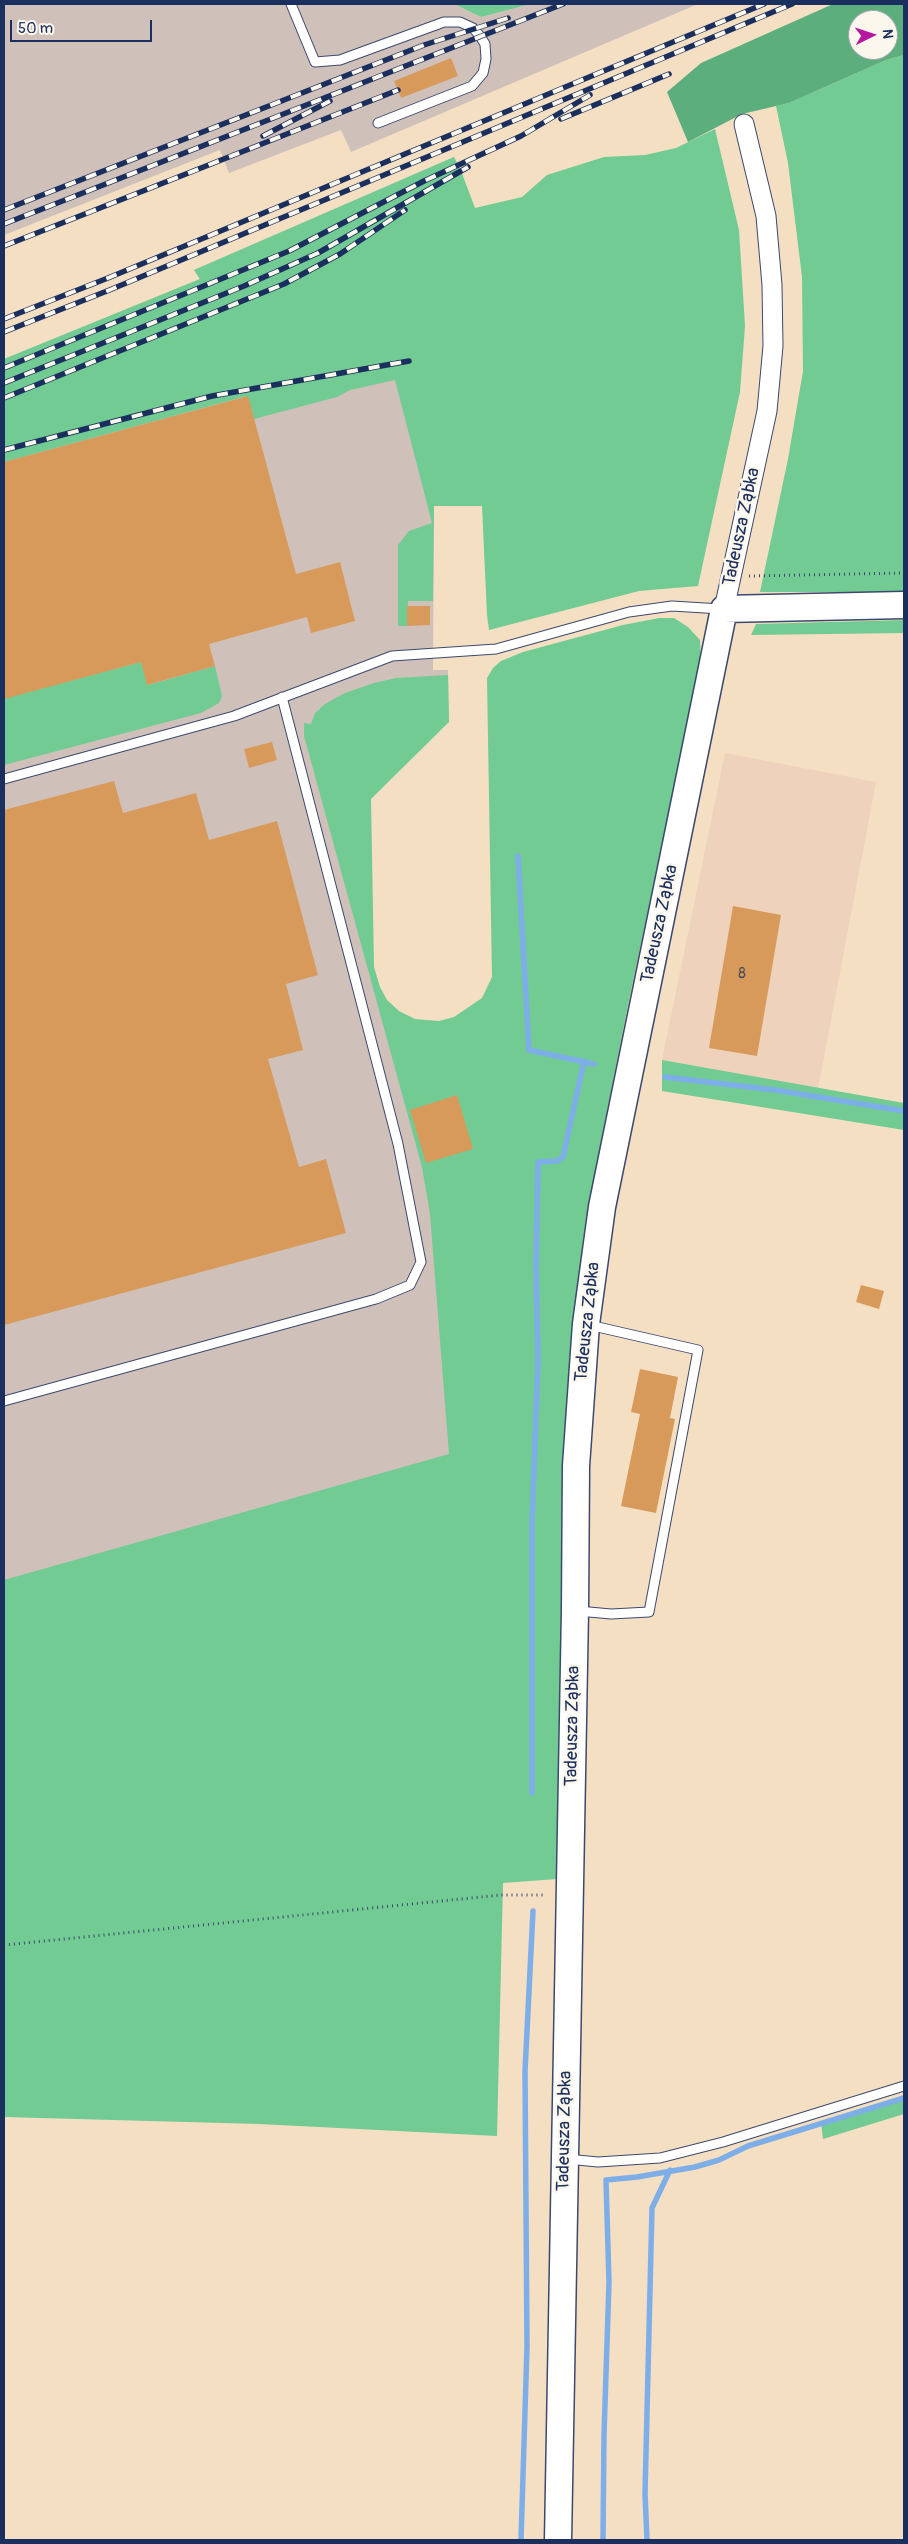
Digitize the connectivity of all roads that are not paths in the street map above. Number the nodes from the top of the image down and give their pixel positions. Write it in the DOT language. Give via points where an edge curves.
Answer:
graph roads {
  1 [pos="291,4"];
  2 [pos="378,123"];
  3 [pos="744,124"];
  4 [pos="904,605"];
  5 [pos="724,609"];
  6 [pos="282,697"];
  7 [pos="4,779"];
  8 [pos="586,1324"];
  9 [pos="4,1401"];
  10 [pos="576,1610"];
  11 [pos="904,2086"];
  12 [pos="565,2159"];
  13 [pos="558,2540"];
  1 -- 2 [label="lane" via="315,62 340,60 444,22 460,22 473,28 480,36 485,44 486,59 483,73 472,86"];
  3 -- 5 [label="street, Tadeusza Ząbka" via="766,216 773,346 766,411"];
  4 -- 5 [label="street"];
  5 -- 6 [label="lane" via="672,606 629,612 496,649 392,656"];
  5 -- 8 [label="street, Tadeusza Ząbka" via="602,1207"];
  6 -- 7 [label="lane" via="234,716"];
  6 -- 9 [label="lane" via="398,1144 421,1262 410,1285 376,1299"];
  8 -- 10 [label="street, Tadeusza Ząbka" via="576,1466"];
  8 -- 10 [label="lane" via="698,1350 649,1612 612,1614"];
  10 -- 12 [label="street, Tadeusza Ząbka"];
  11 -- 12 [label="lane" via="660,2158 598,2162"];
  12 -- 13 [label="street, Tadeusza Ząbka"];
}
